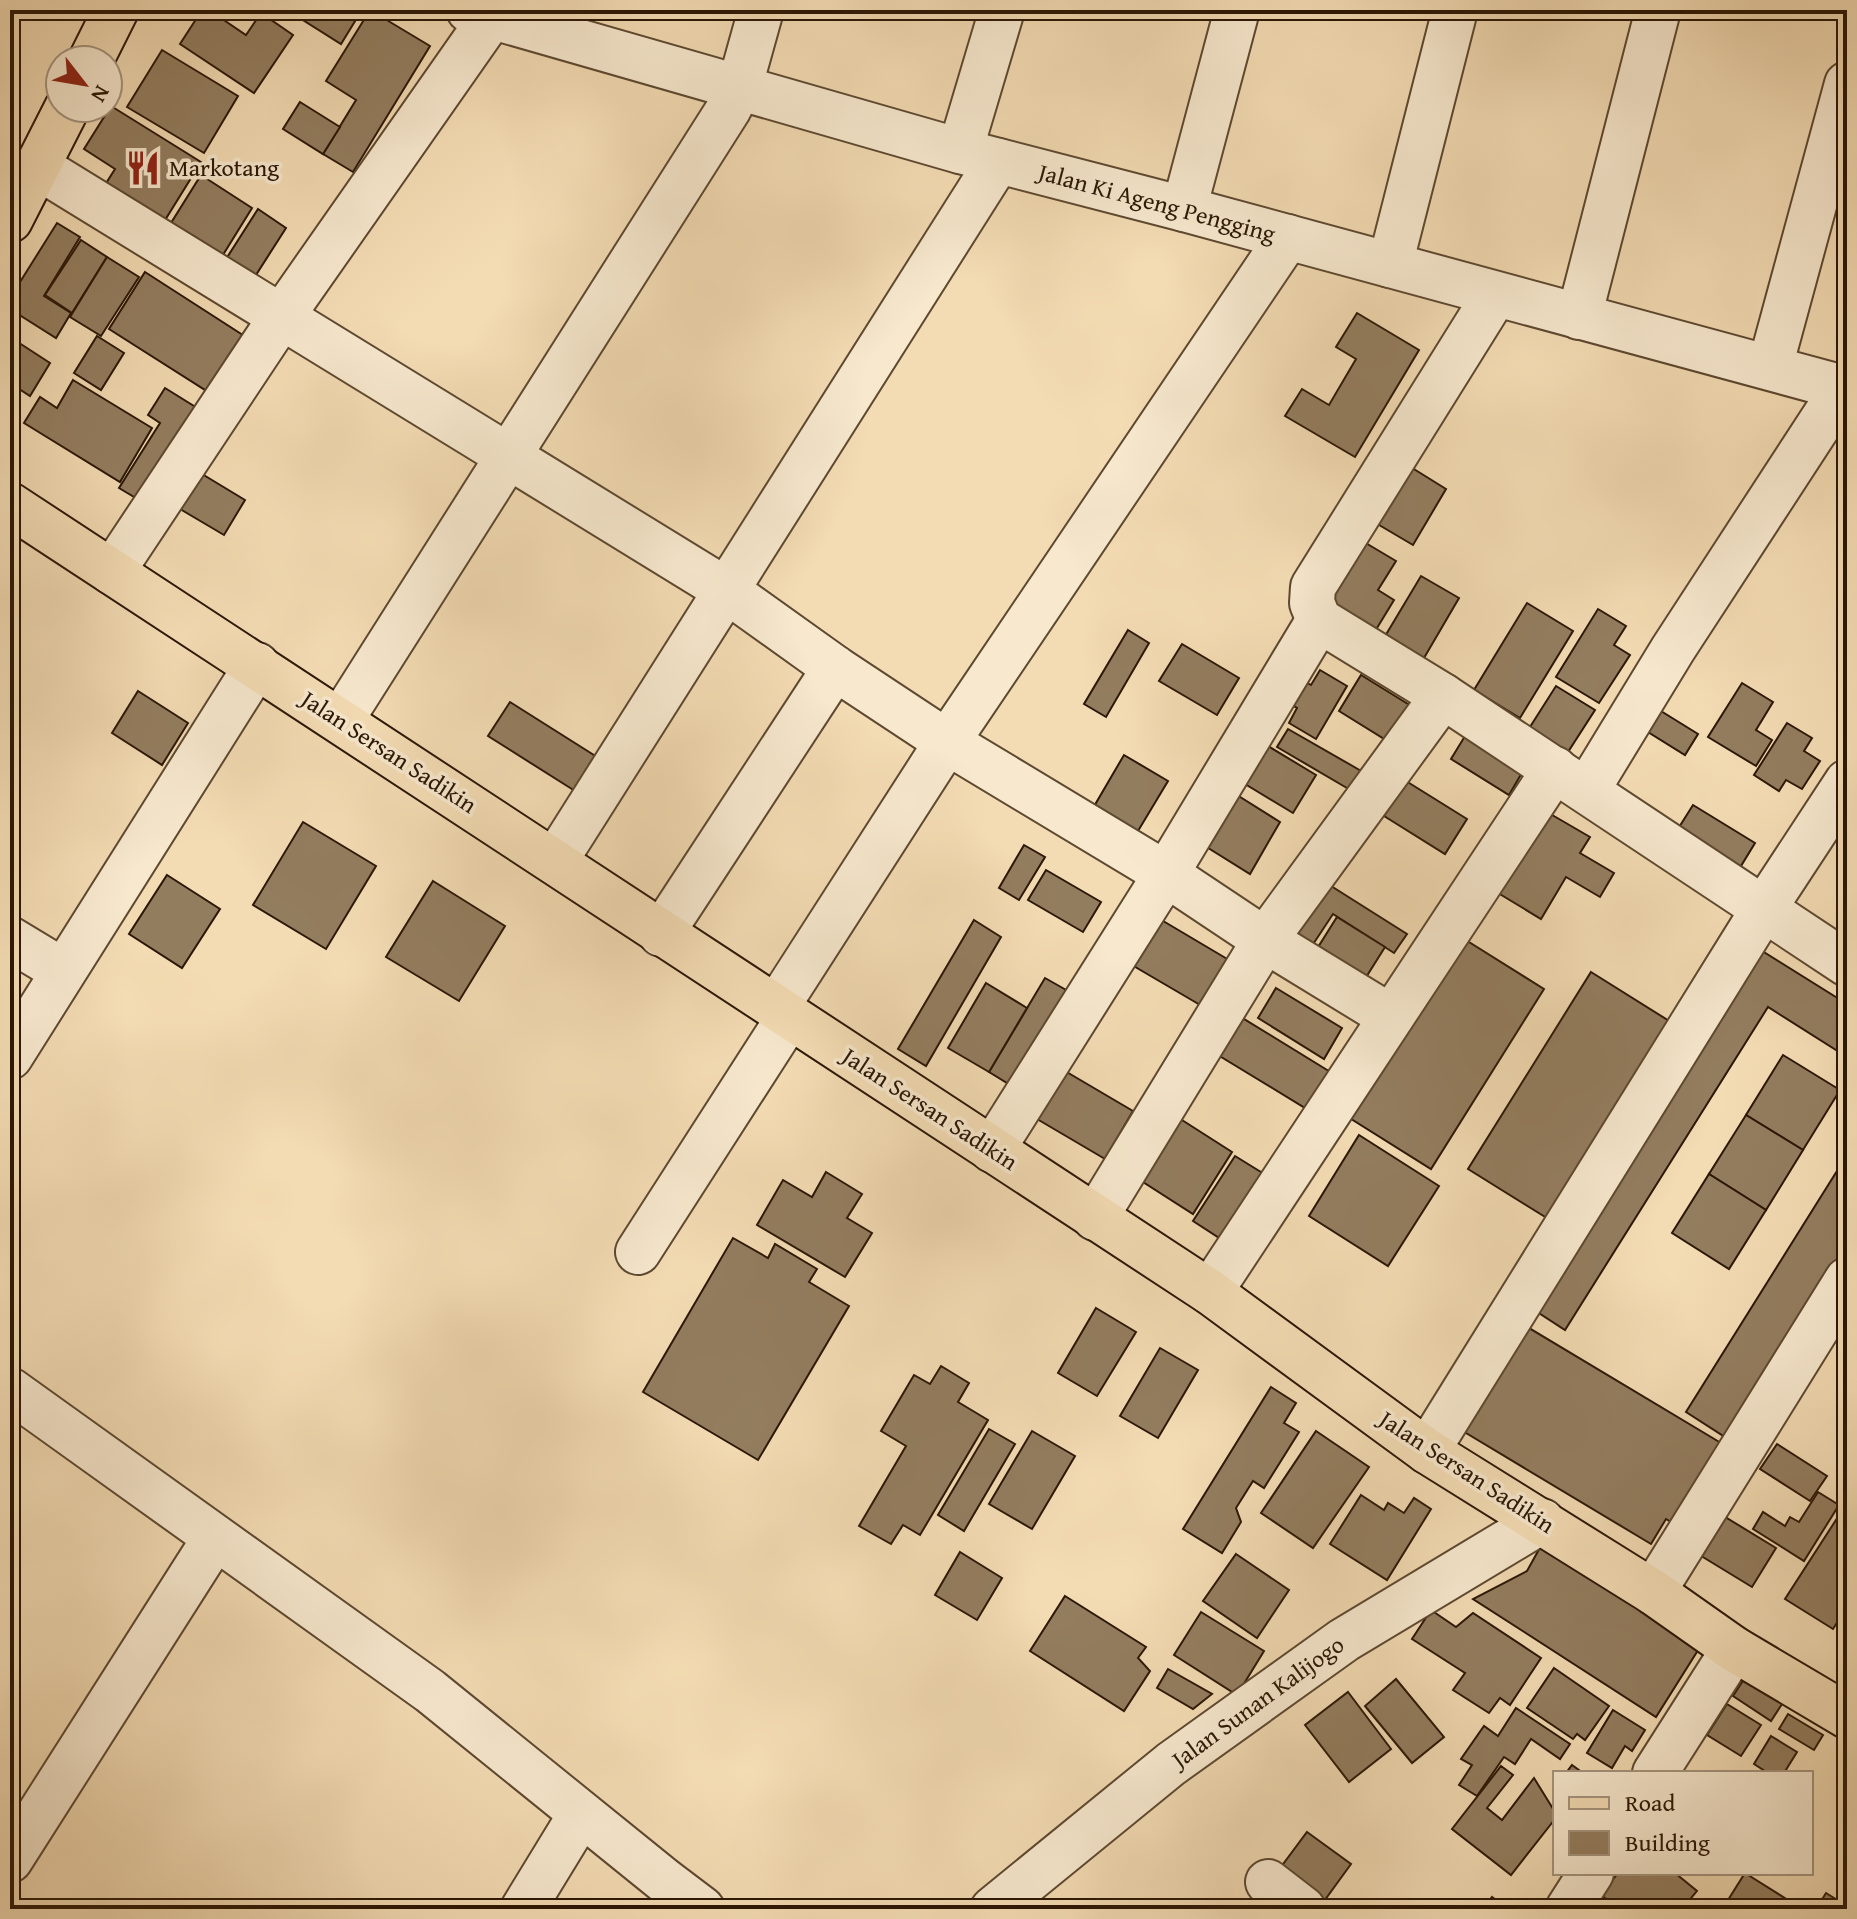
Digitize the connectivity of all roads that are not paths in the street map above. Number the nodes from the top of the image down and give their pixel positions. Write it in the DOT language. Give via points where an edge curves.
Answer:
graph roads {
  1 [pos="116,10"];
  2 [pos="761,10"];
  3 [pos="1002,10"];
  4 [pos="1237,10"];
  5 [pos="1455,10"];
  6 [pos="1658,10"];
  7 [pos="485,12"];
  8 [pos="99,44"];
  9 [pos="1847,84"];
  10 [pos="739,89"];
  11 [pos="59,124"];
  12 [pos="979,156"];
  13 [pos="38,167"];
  14 [pos="1184,209"];
  15 [pos="10,219"];
  16 [pos="1288,237"];
  17 [pos="1390,265"];
  18 [pos="1495,295"];
  19 [pos="282,316"];
  20 [pos="1579,317"];
  21 [pos="1770,367"];
  22 [pos="1845,388"];
  23 [pos="507,455"];
  24 [pos="10,505"];
  25 [pos="112,572"];
  26 [pos="726,590"];
  27 [pos="1319,620"];
  28 [pos="257,665"];
  29 [pos="835,668"];
  30 [pos="1443,696"];
  31 [pos="341,720"];
  32 [pos="947,742"];
  33 [pos="1571,779"];
  34 [pos="1847,782"];
  35 [pos="555,861"];
  36 [pos="1166,874"];
  37 [pos="1763,910"];
  38 [pos="661,934"];
  39 [pos="10,939"];
  40 [pos="1265,940"];
  41 [pos="1847,964"];
  42 [pos="63,971"];
  43 [pos="782,1012"];
  44 [pos="1391,1017"];
  45 [pos="10,1057"];
  46 [pos="992,1150"];
  47 [pos="1095,1218"];
  48 [pos="638,1252"];
  49 [pos="1847,1280"];
  50 [pos="1210,1292"];
  51 [pos="10,1390"];
  52 [pos="1427,1451"];
  53 [pos="1542,1521"];
  54 [pos="215,1538"];
  55 [pos="1653,1592"];
  56 [pos="1734,1649"];
  57 [pos="1847,1716"];
  58 [pos="1656,1771"];
  59 [pos="581,1814"];
  60 [pos="17,1834"];
  61 [pos="1590,1875"];
  62 [pos="1268,1882"];
  63 [pos="1011,1904"];
  64 [pos="523,1909"];
  65 [pos="702,1909"];
  66 [pos="1303,1909"];
  67 [pos="1568,1909"];
  1 -- 8 [label="main road"];
  2 -- 10 [label="street"];
  3 -- 12 [label="street"];
  4 -- 14 [label="street"];
  5 -- 17 [label="street"];
  6 -- 20 [label="street"];
  7 -- 10 [label="street, Jalan Ki Ageng Pengging"];
  7 -- 19 [label="street"];
  9 -- 21 [label="street"];
  10 -- 12 [label="street, Jalan Ki Ageng Pengging"];
  10 -- 23 [label="street"];
  11 -- 13 [label="main road"];
  12 -- 14 [label="street, Jalan Ki Ageng Pengging"];
  12 -- 26 [label="street"];
  13 -- 15 [label="main road"];
  13 -- 19 [label="street"];
  14 -- 16 [label="street, Jalan Ki Ageng Pengging"];
  16 -- 17 [label="street, Jalan Ki Ageng Pengging"];
  16 -- 32 [label="street"];
  17 -- 18 [label="street, Jalan Ki Ageng Pengging"];
  18 -- 20 [label="street, Jalan Ki Ageng Pengging"];
  18 -- 27 [label="street" via="1313,587"];
  19 -- 23 [label="street"];
  19 -- 25 [label="street"];
  20 -- 21 [label="street, Jalan Ki Ageng Pengging"];
  21 -- 22 [label="street, Jalan Ki Ageng Pengging"];
  22 -- 33 [label="street" via="1673,649"];
  23 -- 26 [label="street"];
  23 -- 31 [label="street"];
  24 -- 25 [label="main road, Jalan Sersan Sadikin"];
  25 -- 28 [label="main road, Jalan Sersan Sadikin"];
  26 -- 29 [label="street"];
  26 -- 35 [label="street"];
  27 -- 30 [label="street"];
  27 -- 36 [label="street"];
  28 -- 31 [label="main road, Jalan Sersan Sadikin"];
  28 -- 42 [label="street"];
  29 -- 32 [label="street"];
  29 -- 38 [label="street"];
  30 -- 33 [label="street"];
  30 -- 40 [label="street"];
  31 -- 35 [label="main road, Jalan Sersan Sadikin"];
  32 -- 36 [label="street"];
  32 -- 43 [label="street"];
  33 -- 37 [label="street"];
  33 -- 44 [label="street"];
  34 -- 37 [label="street"];
  35 -- 38 [label="main road, Jalan Sersan Sadikin"];
  36 -- 40 [label="street"];
  36 -- 46 [label="street"];
  37 -- 41 [label="street"];
  37 -- 52 [label="street"];
  38 -- 43 [label="main road, Jalan Sersan Sadikin"];
  39 -- 42 [label="street"];
  40 -- 44 [label="street"];
  40 -- 47 [label="street"];
  42 -- 45 [label="street"];
  43 -- 46 [label="main road, Jalan Sersan Sadikin"];
  43 -- 48 [label="street"];
  44 -- 50 [label="street"];
  46 -- 47 [label="main road, Jalan Sersan Sadikin"];
  47 -- 50 [label="main road, Jalan Sersan Sadikin"];
  49 -- 55 [label="street"];
  50 -- 52 [label="main road, Jalan Sersan Sadikin"];
  51 -- 54 [label="street"];
  52 -- 53 [label="main road, Jalan Sersan Sadikin"];
  53 -- 55 [label="main road, Jalan Sersan Sadikin"];
  53 -- 63 [label="street, Jalan Sunan Kalijogo" via="1344,1640 1171,1764"];
  54 -- 59 [label="street" via="430,1691"];
  54 -- 60 [label="street"];
  55 -- 56 [label="main road, Jalan Sersan Sadikin"];
  56 -- 57 [label="main road, Jalan Sersan Sadikin"];
  56 -- 58 [label="street"];
  59 -- 64 [label="street"];
  59 -- 65 [label="street"];
  61 -- 67 [label="street"];
  62 -- 66 [label="street"];
}
